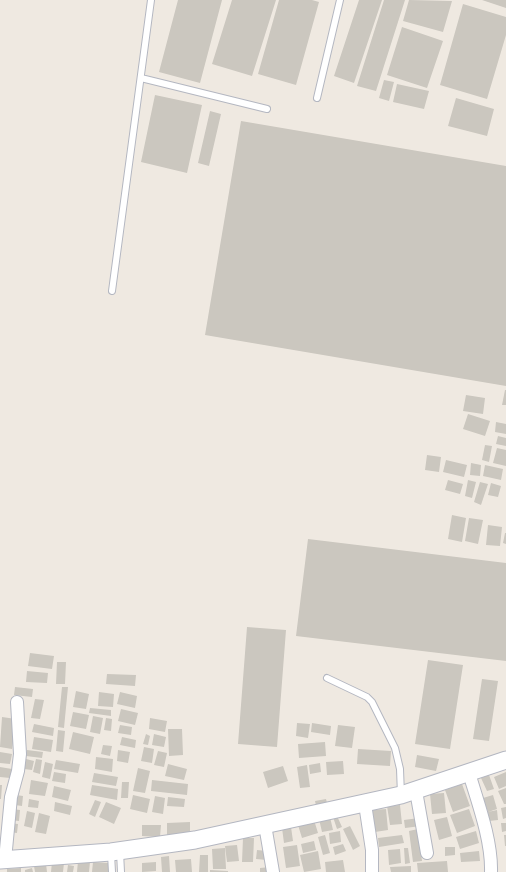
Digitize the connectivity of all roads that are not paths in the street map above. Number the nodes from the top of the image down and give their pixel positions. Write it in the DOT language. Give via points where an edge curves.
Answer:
graph roads {
  1 [pos="151,0"];
  2 [pos="340,0"];
  3 [pos="141,78"];
  4 [pos="317,98"];
  5 [pos="267,109"];
  6 [pos="112,291"];
  7 [pos="327,678"];
  8 [pos="17,702"];
  9 [pos="506,760"];
  10 [pos="469,774"];
  11 [pos="408,793"];
  12 [pos="366,804"];
  13 [pos="265,825"];
  14 [pos="115,851"];
  15 [pos="427,853"];
  16 [pos="2,860"];
  17 [pos="112,872"];
  18 [pos="121,872"];
  19 [pos="273,872"];
  20 [pos="372,872"];
  21 [pos="491,872"];
  1 -- 3 [label="lane"];
  2 -- 4 [label="lane"];
  3 -- 5 [label="lane"];
  3 -- 6 [label="lane"];
  7 -- 11 [label="lane" via="367,697 372,702 395,748"];
  8 -- 16 [label="street" via="20,754"];
  9 -- 10 [label="main road"];
  10 -- 11 [label="main road"];
  10 -- 21 [label="street" via="491,861"];
  11 -- 12 [label="main road"];
  11 -- 15 [label="street"];
  12 -- 13 [label="main road"];
  12 -- 20 [label="street"];
  13 -- 14 [label="main road" via="195,840"];
  13 -- 19 [label="street"];
  14 -- 16 [label="main road"];
  14 -- 17 [label="lane"];
  14 -- 18 [label="lane"];
}
